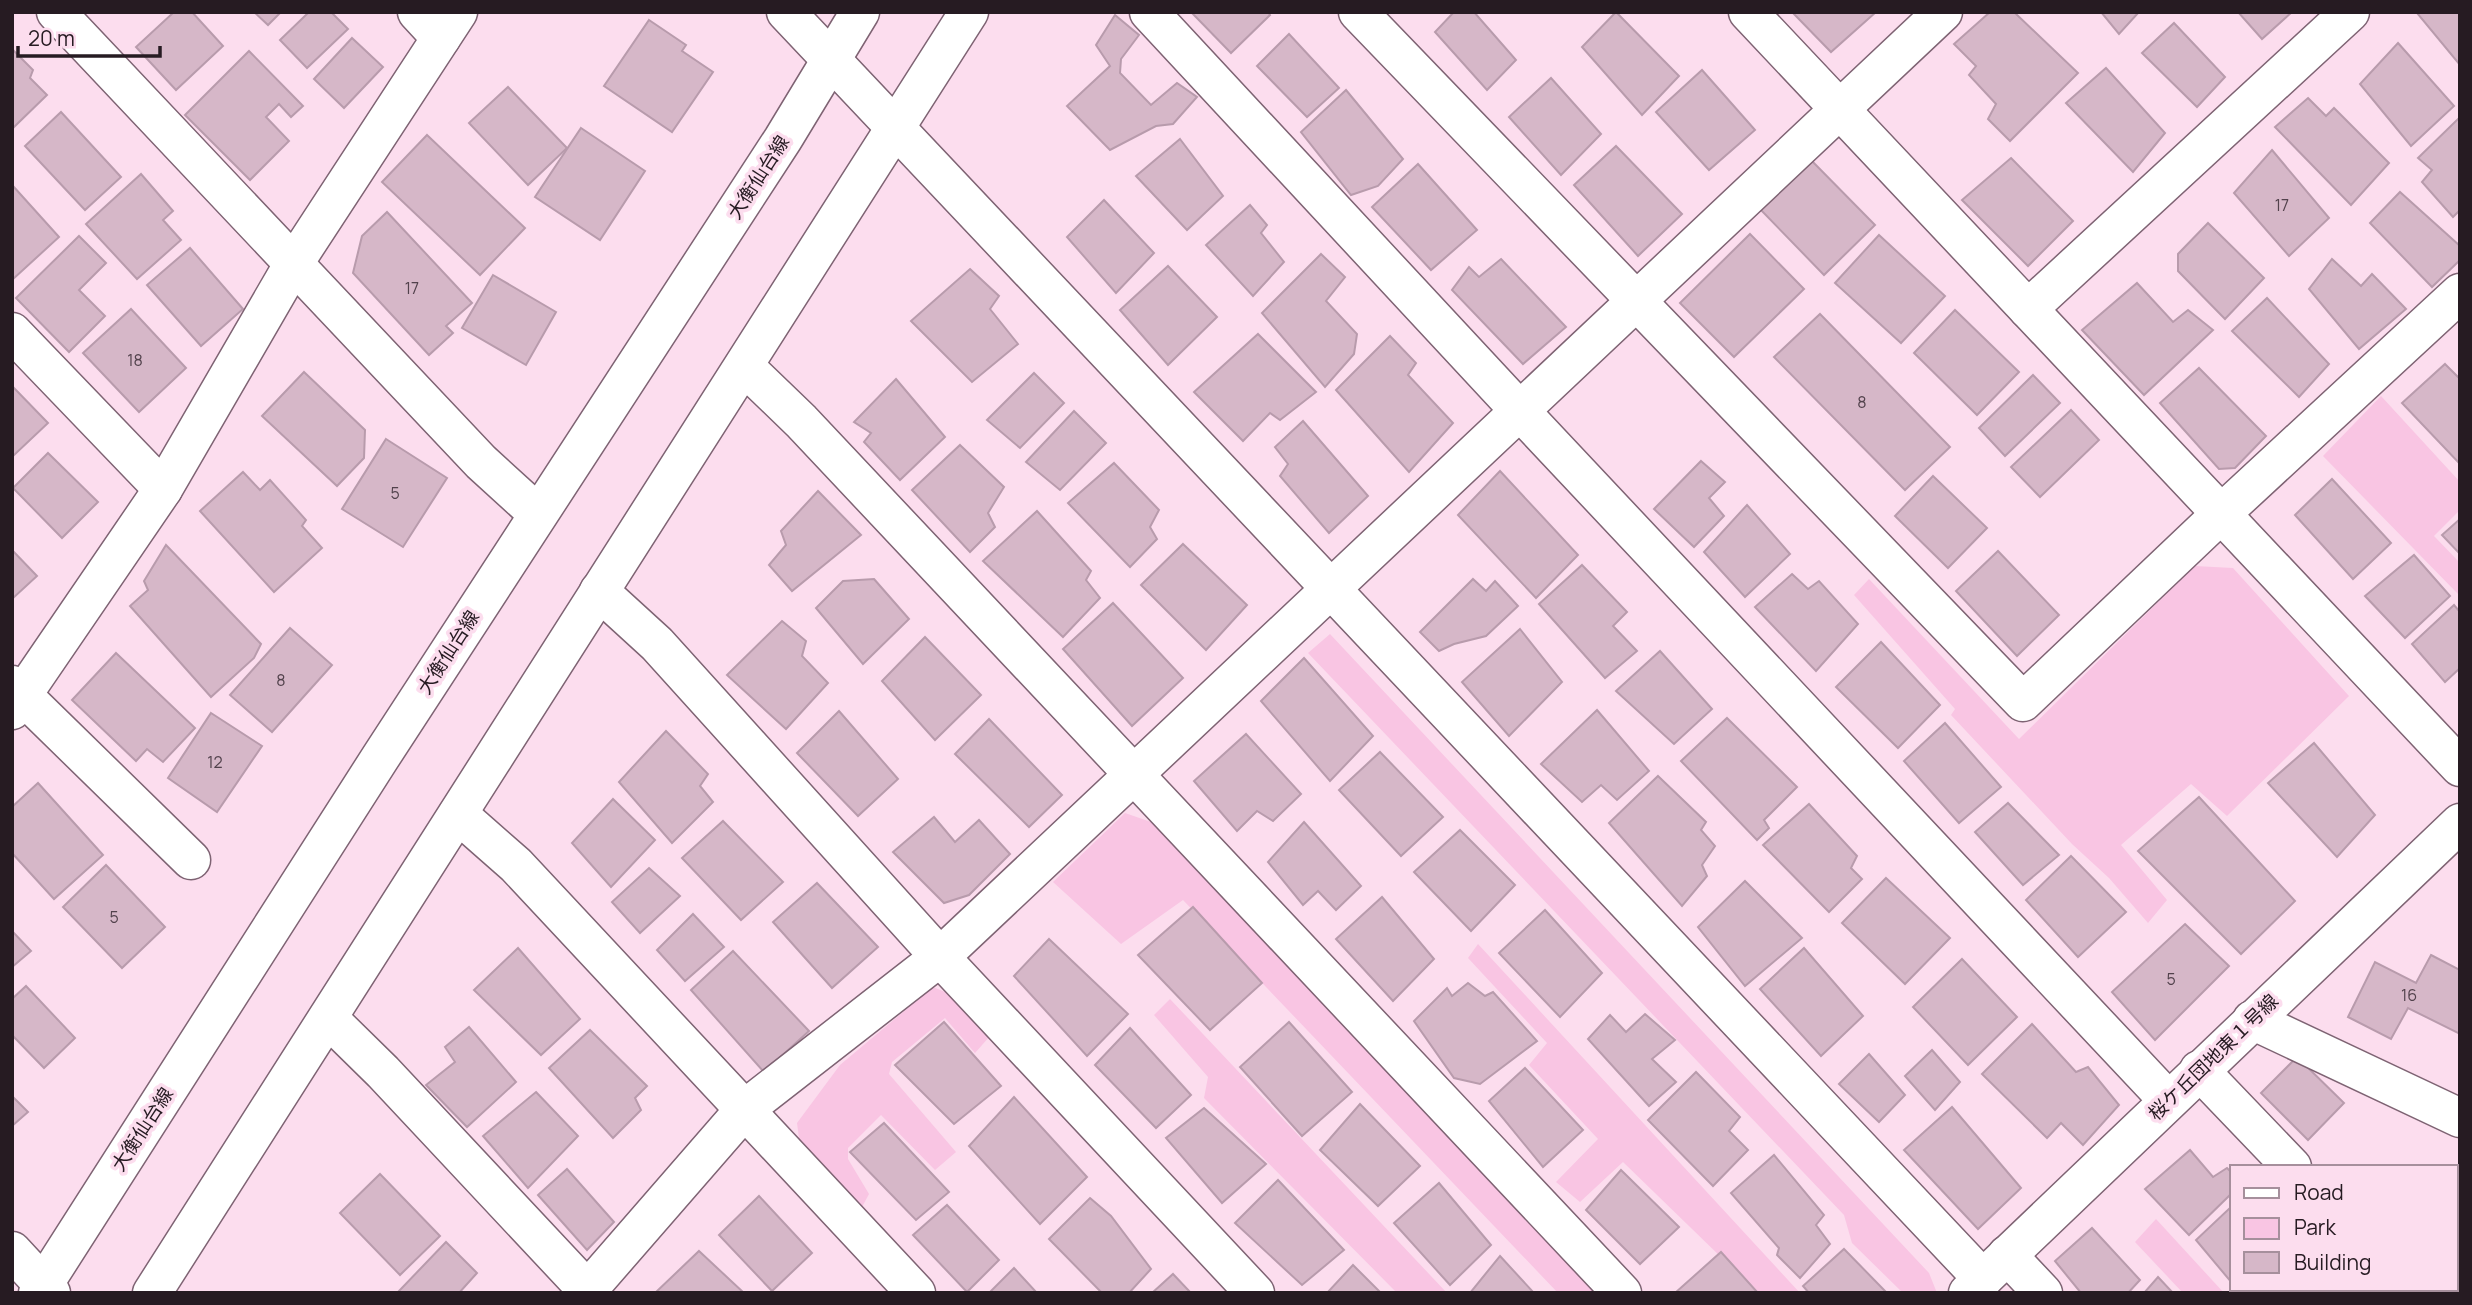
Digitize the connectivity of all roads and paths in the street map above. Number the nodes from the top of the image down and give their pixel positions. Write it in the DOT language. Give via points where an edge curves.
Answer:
graph roads {
  1 [pos="57,12"];
  2 [pos="786,12"];
  3 [pos="860,12"];
  4 [pos="969,12"];
  5 [pos="1149,12"];
  6 [pos="1358,12"];
  7 [pos="1748,12"];
  8 [pos="1943,12"];
  9 [pos="2350,12"];
  10 [pos="438,21"];
  11 [pos="832,60"];
  12 [pos="1839,110"];
  13 [pos="897,129"];
  14 [pos="294,263"];
  15 [pos="2460,293"];
  16 [pos="1637,301"];
  17 [pos="2028,309"];
  18 [pos="12,332"];
  19 [pos="744,366"];
  20 [pos="1520,411"];
  21 [pos="163,489"];
  22 [pos="2222,513"];
  23 [pos="538,514"];
  24 [pos="1331,589"];
  25 [pos="599,590"];
  26 [pos="15,696"];
  27 [pos="2460,767"];
  28 [pos="1133,775"];
  29 [pos="458,814"];
  30 [pos="2460,823"];
  31 [pos="191,860"];
  32 [pos="940,957"];
  33 [pos="328,1018"];
  34 [pos="2252,1020"];
  35 [pos="2199,1070"];
  36 [pos="2168,1100"];
  37 [pos="745,1109"];
  38 [pos="2460,1118"];
  39 [pos="2290,1165"];
  40 [pos="12,1251"];
  41 [pos="1986,1276"];
  42 [pos="44,1290"];
  43 [pos="587,1292"];
  44 [pos="152,1293"];
  45 [pos="916,1293"];
  46 [pos="1255,1293"];
  47 [pos="1622,1293"];
  48 [pos="2043,1293"];
  1 -- 14 [label="street"];
  2 -- 11 [label="street"];
  3 -- 11 [label="street, 大衡仙台線"];
  4 -- 13 [label="street"];
  5 -- 20 [label="street"];
  6 -- 16 [label="street"];
  7 -- 12 [label="street"];
  8 -- 12 [label="street"];
  9 -- 17 [label="street"];
  10 -- 14 [label="street"];
  11 -- 13 [label="street"];
  11 -- 23 [label="street, 大衡仙台線"];
  12 -- 16 [label="street"];
  12 -- 17 [label="street"];
  13 -- 19 [label="street"];
  13 -- 24 [label="street"];
  14 -- 21 [label="street"];
  14 -- 23 [label="street" via="481,462"];
  15 -- 22 [label="street"];
  16 -- 20 [label="street"];
  16 -- 22 [label="street" via="2023,702"];
  17 -- 22 [label="street"];
  18 -- 21 [label="street"];
  19 -- 25 [label="street"];
  19 -- 28 [label="street"];
  20 -- 24 [label="street"];
  20 -- 36 [label="street"];
  21 -- 26 [label="street"];
  22 -- 27 [label="street"];
  23 -- 42 [label="street, 大衡仙台線"];
  24 -- 28 [label="street"];
  24 -- 41 [label="street"];
  25 -- 29 [label="street"];
  25 -- 32 [label="street" via="657,644"];
  26 -- 31 [label="street"];
  28 -- 32 [label="street"];
  28 -- 47 [label="street"];
  29 -- 33 [label="street"];
  29 -- 37 [label="street" via="516,865"];
  30 -- 34 [label="street, 桜ケ丘団地東１号線"];
  32 -- 37 [label="street"];
  32 -- 46 [label="street"];
  33 -- 43 [label="street"];
  33 -- 44 [label="street"];
  34 -- 35 [label="street, 桜ケ丘団地東１号線"];
  34 -- 38 [label="street"];
  35 -- 36 [label="street, 桜ケ丘団地東１号線"];
  35 -- 39 [label="street"];
  36 -- 41 [label="street, 桜ケ丘団地東１号線"];
  37 -- 43 [label="street"];
  37 -- 45 [label="street"];
  40 -- 42 [label="street"];
  41 -- 48 [label="street"];
}
